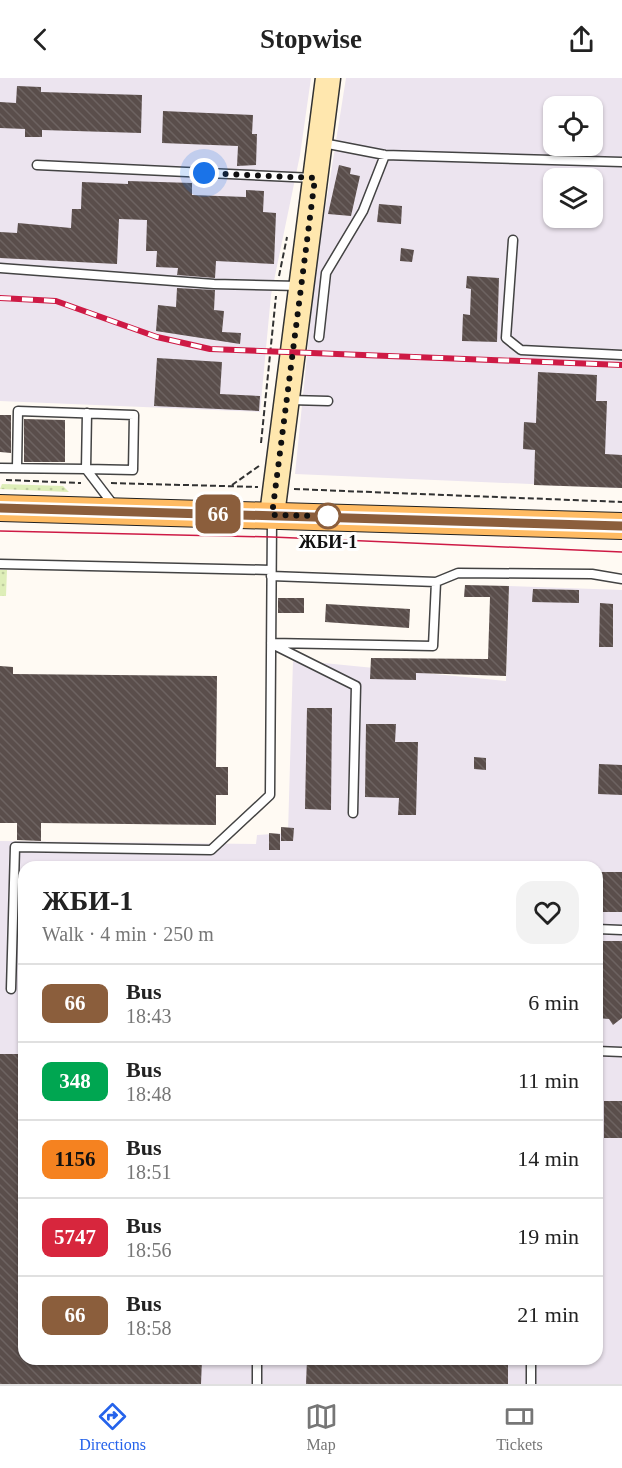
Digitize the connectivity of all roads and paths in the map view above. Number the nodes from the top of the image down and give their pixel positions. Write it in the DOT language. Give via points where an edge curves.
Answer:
graph roads {
  1 [pos="328,78"];
  2 [pos="320,142"];
  3 [pos="385,155"];
  4 [pos="622,162"];
  5 [pos="37,165"];
  6 [pos="315,178"];
  7 [pos="513,240"];
  8 [pos="0,268"];
  9 [pos="301,286"];
  10 [pos="319,337"];
  11 [pos="622,355"];
  12 [pos="286,399"];
  13 [pos="328,401"];
  14 [pos="87,413"];
  15 [pos="17,467"];
  16 [pos="0,468"];
  17 [pos="86,469"];
  18 [pos="0,480"];
  19 [pos="97,483"];
  20 [pos="275,488"];
  21 [pos="622,502"];
  22 [pos="0,508"];
  23 [pos="119,512"];
  24 [pos="272,515"];
  25 [pos="622,526"];
  26 [pos="0,564"];
  27 [pos="271,573"];
  28 [pos="622,579"];
  29 [pos="436,582"];
  30 [pos="271,643"];
  31 [pos="352,813"];
  32 [pos="603,929"];
  33 [pos="622,930"];
  34 [pos="11,989"];
  35 [pos="603,1051"];
  36 [pos="622,1052"];
  37 [pos="257,1365"];
  38 [pos="531,1365"];
  39 [pos="257,1384"];
  40 [pos="531,1384"];
  1 -- 2 [label="main road"];
  2 -- 3 [label="lane"];
  2 -- 6 [label="main road"];
  3 -- 4 [label="lane"];
  3 -- 10 [label="lane" via="363,211 326,273"];
  5 -- 6 [label="lane"];
  6 -- 9 [label="main road"];
  7 -- 11 [label="lane" via="506,338 521,351"];
  8 -- 9 [label="lane" via="214,284"];
  9 -- 12 [label="main road"];
  12 -- 13 [label="lane"];
  12 -- 20 [label="main road"];
  14 -- 15 [label="lane" via="18,411"];
  14 -- 17 [label="lane"];
  14 -- 17 [label="lane" via="134,415 132,470"];
  15 -- 16 [label="lane"];
  15 -- 17 [label="lane"];
  17 -- 19 [label="lane"];
  18 -- 19 [label="path"];
  19 -- 20 [label="path"];
  19 -- 23 [label="lane"];
  20 -- 21 [label="path"];
  20 -- 24 [label="main road"];
  22 -- 23 [label="main road"];
  23 -- 24 [label="main road"];
  24 -- 25 [label="main road"];
  24 -- 27 [label="lane"];
  26 -- 27 [label="lane"];
  27 -- 29 [label="lane"];
  27 -- 30 [label="lane"];
  28 -- 29 [label="lane" via="592,574 458,573"];
  29 -- 30 [label="lane" via="433,646"];
  30 -- 31 [label="lane" via="356,686"];
  30 -- 34 [label="lane" via="270,795 211,850 15,847"];
  32 -- 33 [label="lane"];
  35 -- 36 [label="lane"];
  37 -- 39 [label="lane"];
  38 -- 40 [label="lane"];
}
